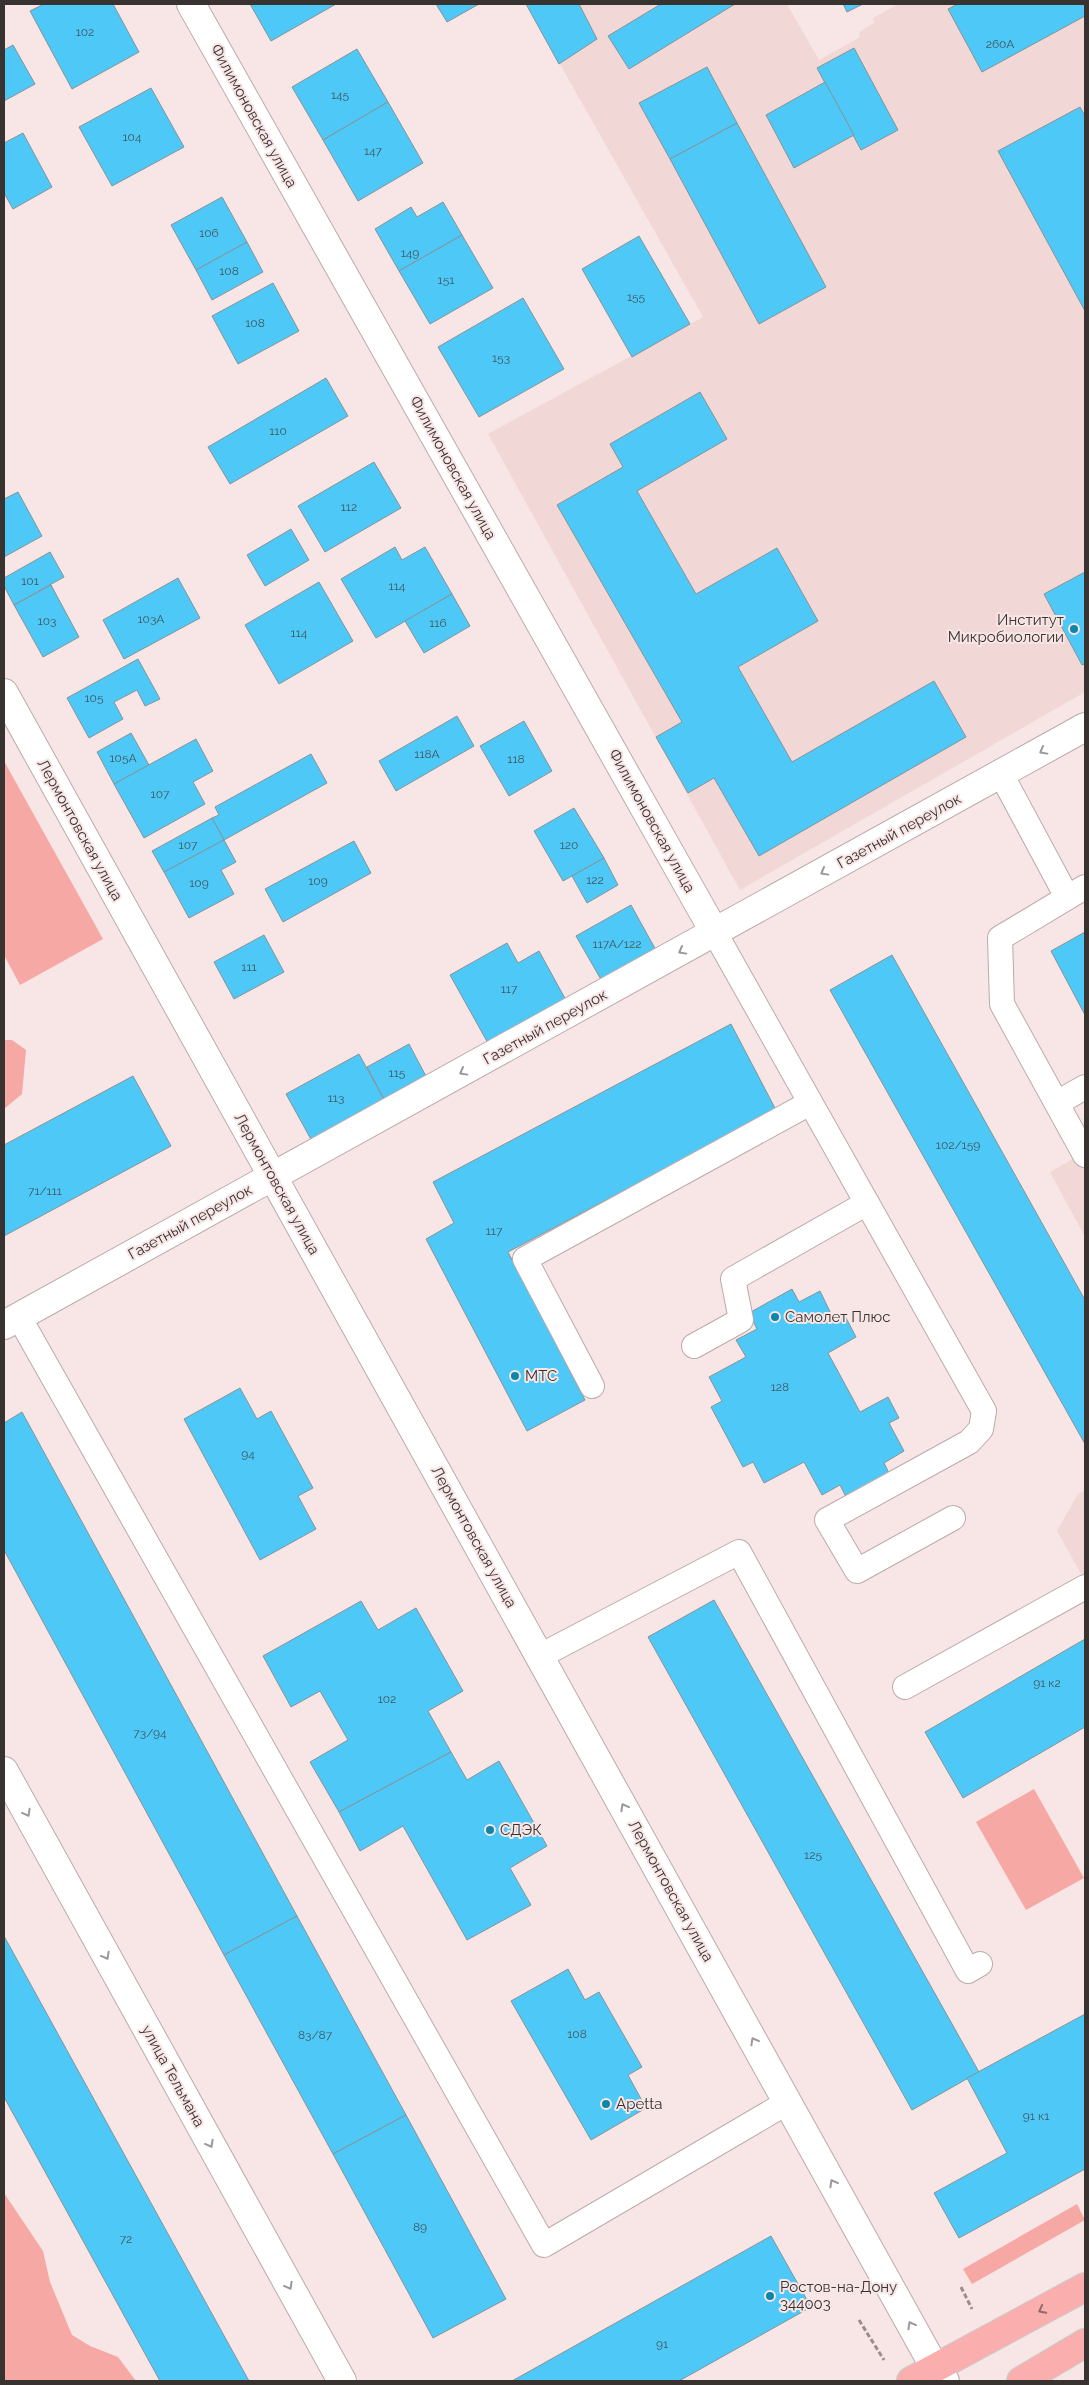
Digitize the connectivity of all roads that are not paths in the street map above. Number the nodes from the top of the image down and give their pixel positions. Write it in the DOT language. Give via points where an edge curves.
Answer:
graph roads {
  1 [pos="191,4"];
  2 [pos="4,693"];
  3 [pos="1085,727"];
  4 [pos="1001,774"];
  5 [pos="1076,892"];
  6 [pos="715,933"];
  7 [pos="1085,1087"];
  8 [pos="810,1103"];
  9 [pos="1057,1103"];
  10 [pos="1085,1155"];
  11 [pos="272,1176"];
  12 [pos="867,1203"];
  13 [pos="11,1321"];
  14 [pos="694,1346"];
  15 [pos="592,1386"];
  16 [pos="953,1518"];
  17 [pos="1085,1587"];
  18 [pos="540,1656"];
  19 [pos="905,1687"];
  20 [pos="6,1780"];
  21 [pos="980,1964"];
  22 [pos="788,2102"];
  23 [pos="1085,2287"];
  24 [pos="1085,2343"];
  25 [pos="940,2375"];
  26 [pos="342,2381"];
  27 [pos="911,2381"];
  28 [pos="1021,2381"];
  1 -- 6 [label="street, Филимоновская улица"];
  2 -- 11 [label="street, Лермонтовская улица"];
  3 -- 4 [label="street, Газетный переулок, one-way"];
  4 -- 5 [label="lane"];
  4 -- 6 [label="street, Газетный переулок, one-way"];
  5 -- 9 [label="lane" via="1000,938 1002,1004"];
  6 -- 8 [label="lane"];
  6 -- 11 [label="street, Газетный переулок, one-way"];
  7 -- 9 [label="lane"];
  8 -- 12 [label="lane"];
  8 -- 15 [label="lane" via="525,1259"];
  9 -- 10 [label="lane"];
  11 -- 13 [label="street, Газетный переулок"];
  11 -- 18 [label="street, Лермонтовская улица"];
  12 -- 14 [label="lane" via="733,1279 741,1320"];
  12 -- 16 [label="lane" via="984,1411 981,1429 969,1442 827,1520 857,1570"];
  13 -- 22 [label="lane" via="544,2245"];
  17 -- 19 [label="lane"];
  18 -- 21 [label="lane" via="739,1552 968,1971"];
  22 -- 18 [label="street, Лермонтовская улица, one-way"];
  20 -- 26 [label="street, улица Тельмана, one-way"];
  25 -- 22 [label="street, Лермонтовская улица, one-way"];
  23 -- 25 [label="main road, one-way"];
  24 -- 28 [label="main road"];
  25 -- 27 [label="main road"];
}
